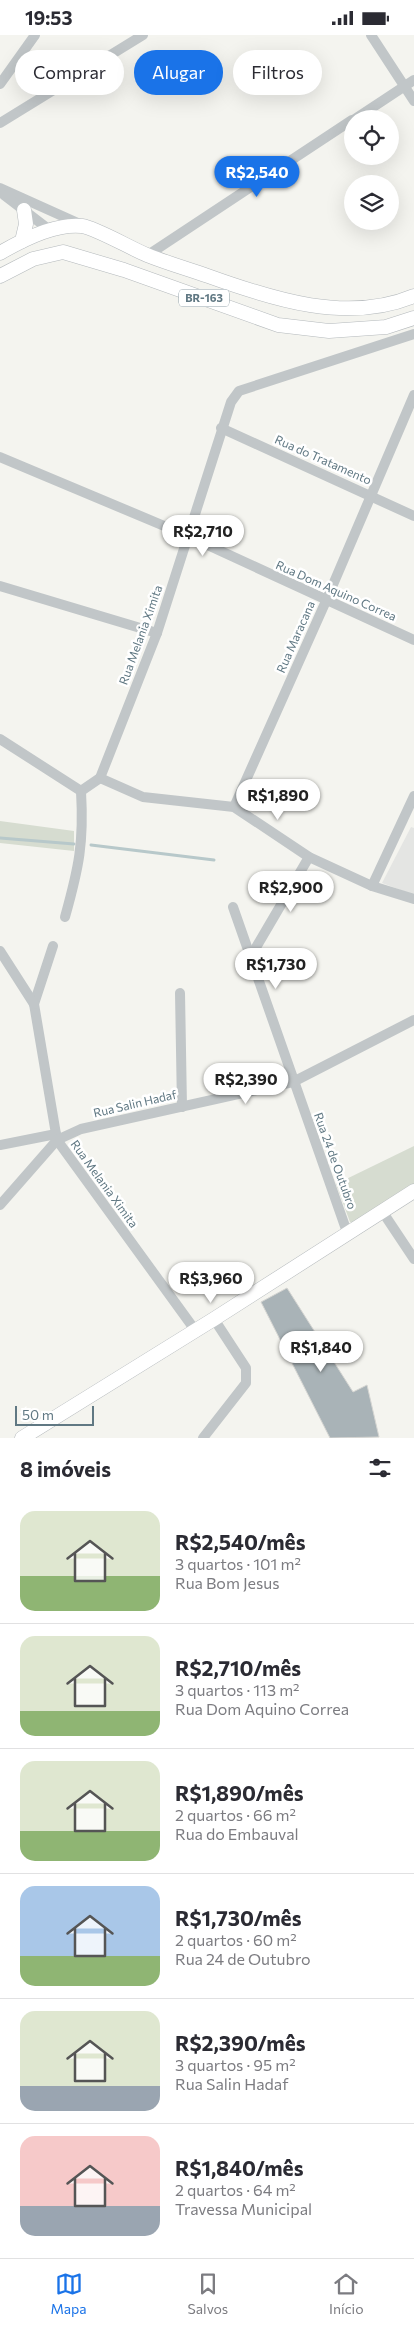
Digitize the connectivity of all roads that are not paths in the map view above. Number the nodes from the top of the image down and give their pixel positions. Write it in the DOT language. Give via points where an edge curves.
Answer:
graph roads {
  1 [pos="35,35"];
  2 [pos="143,35"];
  3 [pos="371,35"];
  4 [pos="414,80"];
  5 [pos="0,84"];
  6 [pos="404,86"];
  7 [pos="414,101"];
  8 [pos="368,110"];
  9 [pos="0,123"];
  10 [pos="344,126"];
  11 [pos="0,190"];
  12 [pos="24,210"];
  13 [pos="83,226"];
  14 [pos="50,231"];
  15 [pos="22,241"];
  16 [pos="63,252"];
  17 [pos="0,253"];
  18 [pos="148,255"];
  19 [pos="124,270"];
  20 [pos="0,276"];
  21 [pos="414,296"];
  22 [pos="414,318"];
  23 [pos="414,334"];
  24 [pos="414,395"];
  25 [pos="221,428"];
  26 [pos="0,457"];
  27 [pos="371,496"];
  28 [pos="414,516"];
  29 [pos="188,537"];
  30 [pos="0,586"];
  31 [pos="326,601"];
  32 [pos="157,633"];
  33 [pos="414,639"];
  34 [pos="0,739"];
  35 [pos="100,778"];
  36 [pos="81,791"];
  37 [pos="414,796"];
  38 [pos="234,807"];
  39 [pos="309,857"];
  40 [pos="372,886"];
  41 [pos="414,899"];
  42 [pos="233,907"];
  43 [pos="65,917"];
  44 [pos="53,946"];
  45 [pos="0,951"];
  46 [pos="251,956"];
  47 [pos="180,993"];
  48 [pos="34,1004"];
  49 [pos="414,1020"];
  50 [pos="293,1082"];
  51 [pos="182,1107"];
  52 [pos="57,1137"];
  53 [pos="0,1145"];
  54 [pos="414,1191"];
  55 [pos="0,1205"];
  56 [pos="382,1211"];
  57 [pos="347,1232"];
  58 [pos="414,1259"];
  59 [pos="214,1319"];
  60 [pos="195,1330"];
  61 [pos="22,1438"];
  62 [pos="203,1438"];
  1 -- 5 [label="street"];
  2 -- 9 [label="street"];
  3 -- 6 [label="street"];
  4 -- 6 [label="street"];
  6 -- 7 [label="street"];
  6 -- 8 [label="street"];
  10 -- 18 [label="street"];
  11 -- 12 [label="street"];
  11 -- 13 [label="street"];
  12 -- 14 [label="street"];
  12 -- 15 [label="main road" via="26,224"];
  13 -- 14 [label="main road"];
  13 -- 18 [label="main road, BR-163"];
  14 -- 15 [label="main road"];
  14 -- 16 [label="main road" via="56,247"];
  15 -- 17 [label="main road"];
  16 -- 19 [label="main road, BR-163"];
  16 -- 20 [label="main road, BR-163" via="33,259"];
  18 -- 19 [label="main road" via="138,267"];
  18 -- 21 [label="main road, BR-163" via="263,295 325,308 394,304"];
  19 -- 22 [label="main road, BR-163" via="278,325 328,331 386,327"];
  23 -- 25 [label="street, Rua Melania Ximita" via="239,391 230,402"];
  24 -- 27 [label="street, Rua Maracana"];
  25 -- 27 [label="street, Rua do Tratamento"];
  25 -- 29 [label="street, Rua Melania Ximita"];
  26 -- 29 [label="street, Rua Dom Aquino Correa"];
  27 -- 28 [label="street, Rua do Tratamento"];
  27 -- 31 [label="street, Rua Maracana"];
  29 -- 31 [label="street, Rua Dom Aquino Correa"];
  29 -- 32 [label="street, Rua Melania Ximita"];
  30 -- 32 [label="street"];
  31 -- 33 [label="street, Rua Dom Aquino Correa"];
  31 -- 38 [label="street, Rua Maracana"];
  32 -- 35 [label="street, Rua Melania Ximita"];
  34 -- 36 [label="street"];
  35 -- 36 [label="street"];
  35 -- 38 [label="street" via="143,797"];
  36 -- 43 [label="street" via="82,847"];
  37 -- 40 [label="street"];
  38 -- 39 [label="street"];
  39 -- 40 [label="street"];
  39 -- 46 [label="street"];
  40 -- 41 [label="street"];
  42 -- 46 [label="street, Rua 24 de Outubro"];
  44 -- 48 [label="street, Rua Melania Ximita"];
  45 -- 48 [label="street"];
  46 -- 50 [label="street, Rua 24 de Outubro"];
  47 -- 51 [label="street"];
  48 -- 52 [label="street, Rua Melania Ximita"];
  49 -- 50 [label="street, Rua Salin Hadaf"];
  50 -- 51 [label="street, Rua Salin Hadaf"];
  50 -- 57 [label="street, Rua 24 de Outubro"];
  51 -- 52 [label="street, Rua Salin Hadaf"];
  52 -- 53 [label="street"];
  52 -- 55 [label="street"];
  52 -- 60 [label="street, Rua Melania Ximita"];
  54 -- 56 [label="main road"];
  56 -- 57 [label="main road"];
  56 -- 58 [label="street"];
  57 -- 59 [label="main road"];
  59 -- 60 [label="main road"];
  59 -- 62 [label="street" via="248,1376"];
  60 -- 61 [label="main road"];
}
